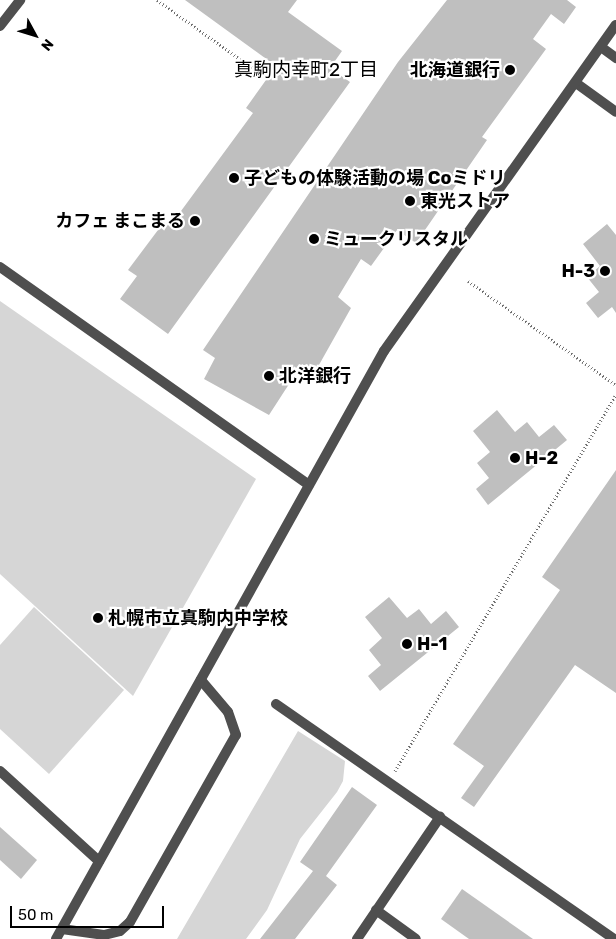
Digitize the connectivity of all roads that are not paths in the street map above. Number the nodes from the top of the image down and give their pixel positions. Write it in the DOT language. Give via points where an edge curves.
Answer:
graph roads {
  1 [pos="20,0"];
  2 [pos="616,25"];
  3 [pos="0,26"];
  4 [pos="601,47"];
  5 [pos="616,58"];
  6 [pos="576,84"];
  7 [pos="616,112"];
  8 [pos="0,267"];
  9 [pos="309,485"];
  10 [pos="201,680"];
  11 [pos="276,704"];
  12 [pos="0,771"];
  13 [pos="440,817"];
  14 [pos="99,861"];
  15 [pos="376,910"];
  16 [pos="62,929"];
  17 [pos="56,939"];
  18 [pos="356,939"];
  19 [pos="416,939"];
  20 [pos="614,939"];
  1 -- 3 [label="street"];
  2 -- 4 [label="street"];
  4 -- 5 [label="street"];
  4 -- 6 [label="street"];
  6 -- 7 [label="street"];
  6 -- 9 [label="street" via="384,351"];
  8 -- 9 [label="street"];
  9 -- 10 [label="street"];
  10 -- 14 [label="street"];
  10 -- 16 [label="street" via="228,712 236,735 130,922 120,931 104,935"];
  11 -- 13 [label="street"];
  12 -- 14 [label="street"];
  13 -- 15 [label="street"];
  13 -- 20 [label="street"];
  14 -- 16 [label="street"];
  15 -- 18 [label="street"];
  15 -- 19 [label="street"];
  16 -- 17 [label="street"];
}
